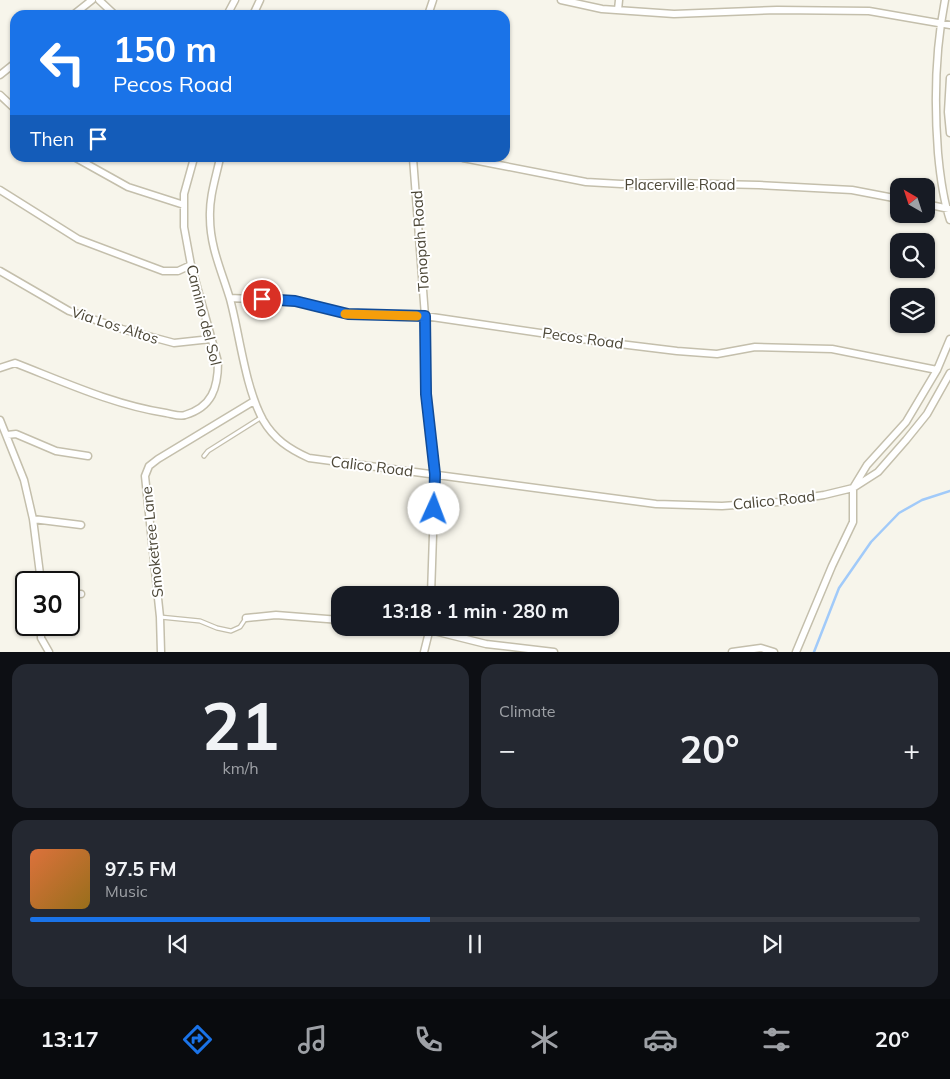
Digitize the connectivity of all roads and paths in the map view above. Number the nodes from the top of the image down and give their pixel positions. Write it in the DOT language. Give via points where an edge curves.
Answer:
graph roads {
  1 [pos="92,0"];
  2 [pos="99,0"];
  3 [pos="561,0"];
  4 [pos="619,0"];
  5 [pos="945,0"];
  6 [pos="79,10"];
  7 [pos="110,10"];
  8 [pos="618,10"];
  9 [pos="940,23"];
  10 [pos="950,25"];
  11 [pos="10,66"];
  12 [pos="0,75"];
  13 [pos="950,78"];
  14 [pos="0,95"];
  15 [pos="10,104"];
  16 [pos="950,133"];
  17 [pos="83,162"];
  18 [pos="193,162"];
  19 [pos="219,162"];
  20 [pos="413,162"];
  21 [pos="484,162"];
  22 [pos="0,190"];
  23 [pos="890,197"];
  24 [pos="184,204"];
  25 [pos="935,206"];
  26 [pos="948,209"];
  27 [pos="950,220"];
  28 [pos="191,265"];
  29 [pos="0,271"];
  30 [pos="230,298"];
  31 [pos="425,316"];
  32 [pos="210,339"];
  33 [pos="950,339"];
  34 [pos="0,368"];
  35 [pos="936,370"];
  36 [pos="950,373"];
  37 [pos="254,401"];
  38 [pos="262,417"];
  39 [pos="0,420"];
  40 [pos="7,435"];
  41 [pos="88,456"];
  42 [pos="204,456"];
  43 [pos="435,474"];
  44 [pos="853,488"];
  45 [pos="33,519"];
  46 [pos="81,525"];
  47 [pos="40,571"];
  48 [pos="431,586"];
  49 [pos="160,617"];
  50 [pos="246,618"];
  51 [pos="331,619"];
  52 [pos="41,636"];
  53 [pos="428,636"];
  54 [pos="456,636"];
  55 [pos="49,652"];
  56 [pos="162,652"];
  57 [pos="424,652"];
  58 [pos="554,652"];
  59 [pos="732,652"];
  60 [pos="774,652"];
  61 [pos="796,652"];
  1 -- 6 [label="street"];
  2 -- 7 [label="street"];
  3 -- 8 [label="street"];
  4 -- 8 [label="street"];
  5 -- 9 [label="street"];
  8 -- 9 [label="street" via="674,14 869,11"];
  9 -- 10 [label="street"];
  9 -- 26 [label="street" via="935,117"];
  11 -- 12 [label="street"];
  13 -- 16 [label="street"];
  14 -- 15 [label="street"];
  17 -- 24 [label="street" via="128,187"];
  18 -- 24 [label="street, Camino del Sol"];
  19 -- 30 [label="street, Calico Road" via="210,217 212,246"];
  20 -- 31 [label="street, Tonopah Road"];
  21 -- 23 [label="street, Placerville Road" via="586,182 759,184 852,190"];
  22 -- 28 [label="street" via="78,239 163,270 178,271"];
  24 -- 28 [label="street, Camino del Sol" via="184,228"];
  25 -- 26 [label="street"];
  26 -- 27 [label="street"];
  28 -- 32 [label="street, Camino del Sol"];
  29 -- 32 [label="street, Via Los Altos" via="69,311 104,323 174,343"];
  30 -- 31 [label="street, Pecos Road" via="295,301 348,314"];
  30 -- 37 [label="street, Calico Road"];
  31 -- 35 [label="street, Pecos Road" via="595,341 717,354 755,347 832,349"];
  31 -- 43 [label="street, Tonopah Road" via="426,394"];
  32 -- 34 [label="street, Camino del Sol" via="218,362 214,394 202,407 183,416 154,412 108,399 15,363"];
  33 -- 35 [label="street"];
  35 -- 44 [label="street" via="906,422 868,465"];
  36 -- 44 [label="street, Calico Road" via="927,414 906,440 878,472"];
  37 -- 38 [label="street, Calico Road"];
  37 -- 49 [label="street, Smoketree Lane" via="149,466 145,476"];
  38 -- 42 [label="lane" via="208,450"];
  38 -- 43 [label="street, Calico Road" via="276,438 309,458"];
  39 -- 40 [label="street"];
  40 -- 41 [label="street" via="16,434 56,451"];
  40 -- 45 [label="street" via="24,480"];
  43 -- 44 [label="street, Calico Road" via="656,504 722,506 778,502"];
  43 -- 48 [label="street, Tonopah Road"];
  44 -- 61 [label="street" via="854,522"];
  45 -- 46 [label="street"];
  45 -- 47 [label="street"];
  49 -- 50 [label="lane" via="200,621 231,631 240,627"];
  49 -- 56 [label="street, Smoketree Lane"];
  50 -- 51 [label="street" via="276,615"];
  52 -- 55 [label="street"];
  53 -- 57 [label="street"];
  54 -- 58 [label="street" via="486,644"];
  59 -- 60 [label="street" via="762,648"];
}
